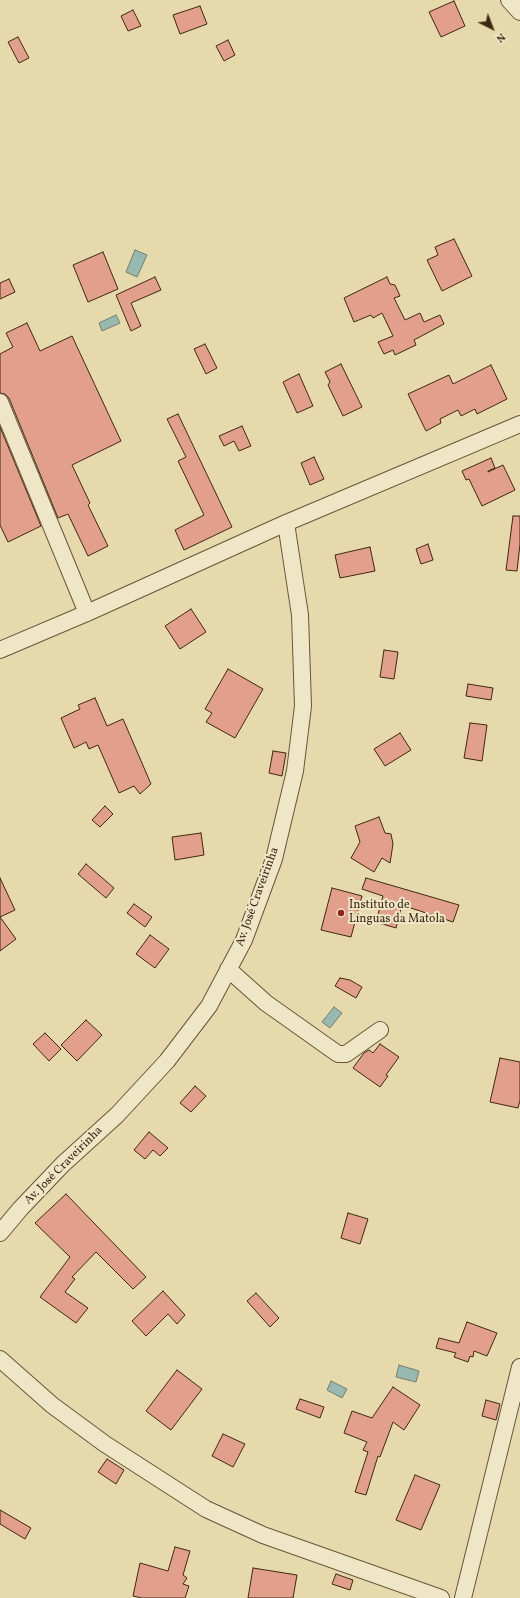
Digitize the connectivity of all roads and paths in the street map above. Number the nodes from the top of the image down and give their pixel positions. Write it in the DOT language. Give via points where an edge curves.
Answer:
graph roads {
  1 [pos="509,0"];
  2 [pos="520,12"];
  3 [pos="0,402"];
  4 [pos="520,424"];
  5 [pos="286,523"];
  6 [pos="87,613"];
  7 [pos="0,650"];
  8 [pos="228,969"];
  9 [pos="380,1030"];
  10 [pos="0,1233"];
  11 [pos="0,1359"];
  12 [pos="520,1367"];
  13 [pos="441,1598"];
  14 [pos="463,1598"];
  1 -- 2 [label="street"];
  3 -- 6 [label="street"];
  4 -- 5 [label="street"];
  5 -- 6 [label="street"];
  5 -- 8 [label="street, Av. José Craveirinha" via="300,615 304,706 295,771 274,859 244,940"];
  6 -- 7 [label="street"];
  8 -- 9 [label="street" via="266,1003 338,1054 346,1054"];
  8 -- 10 [label="street, Av. José Craveirinha" via="209,1006 167,1061 117,1115 63,1164"];
  11 -- 13 [label="street" via="52,1405 105,1444 206,1509 263,1535"];
  12 -- 14 [label="street"];
}
